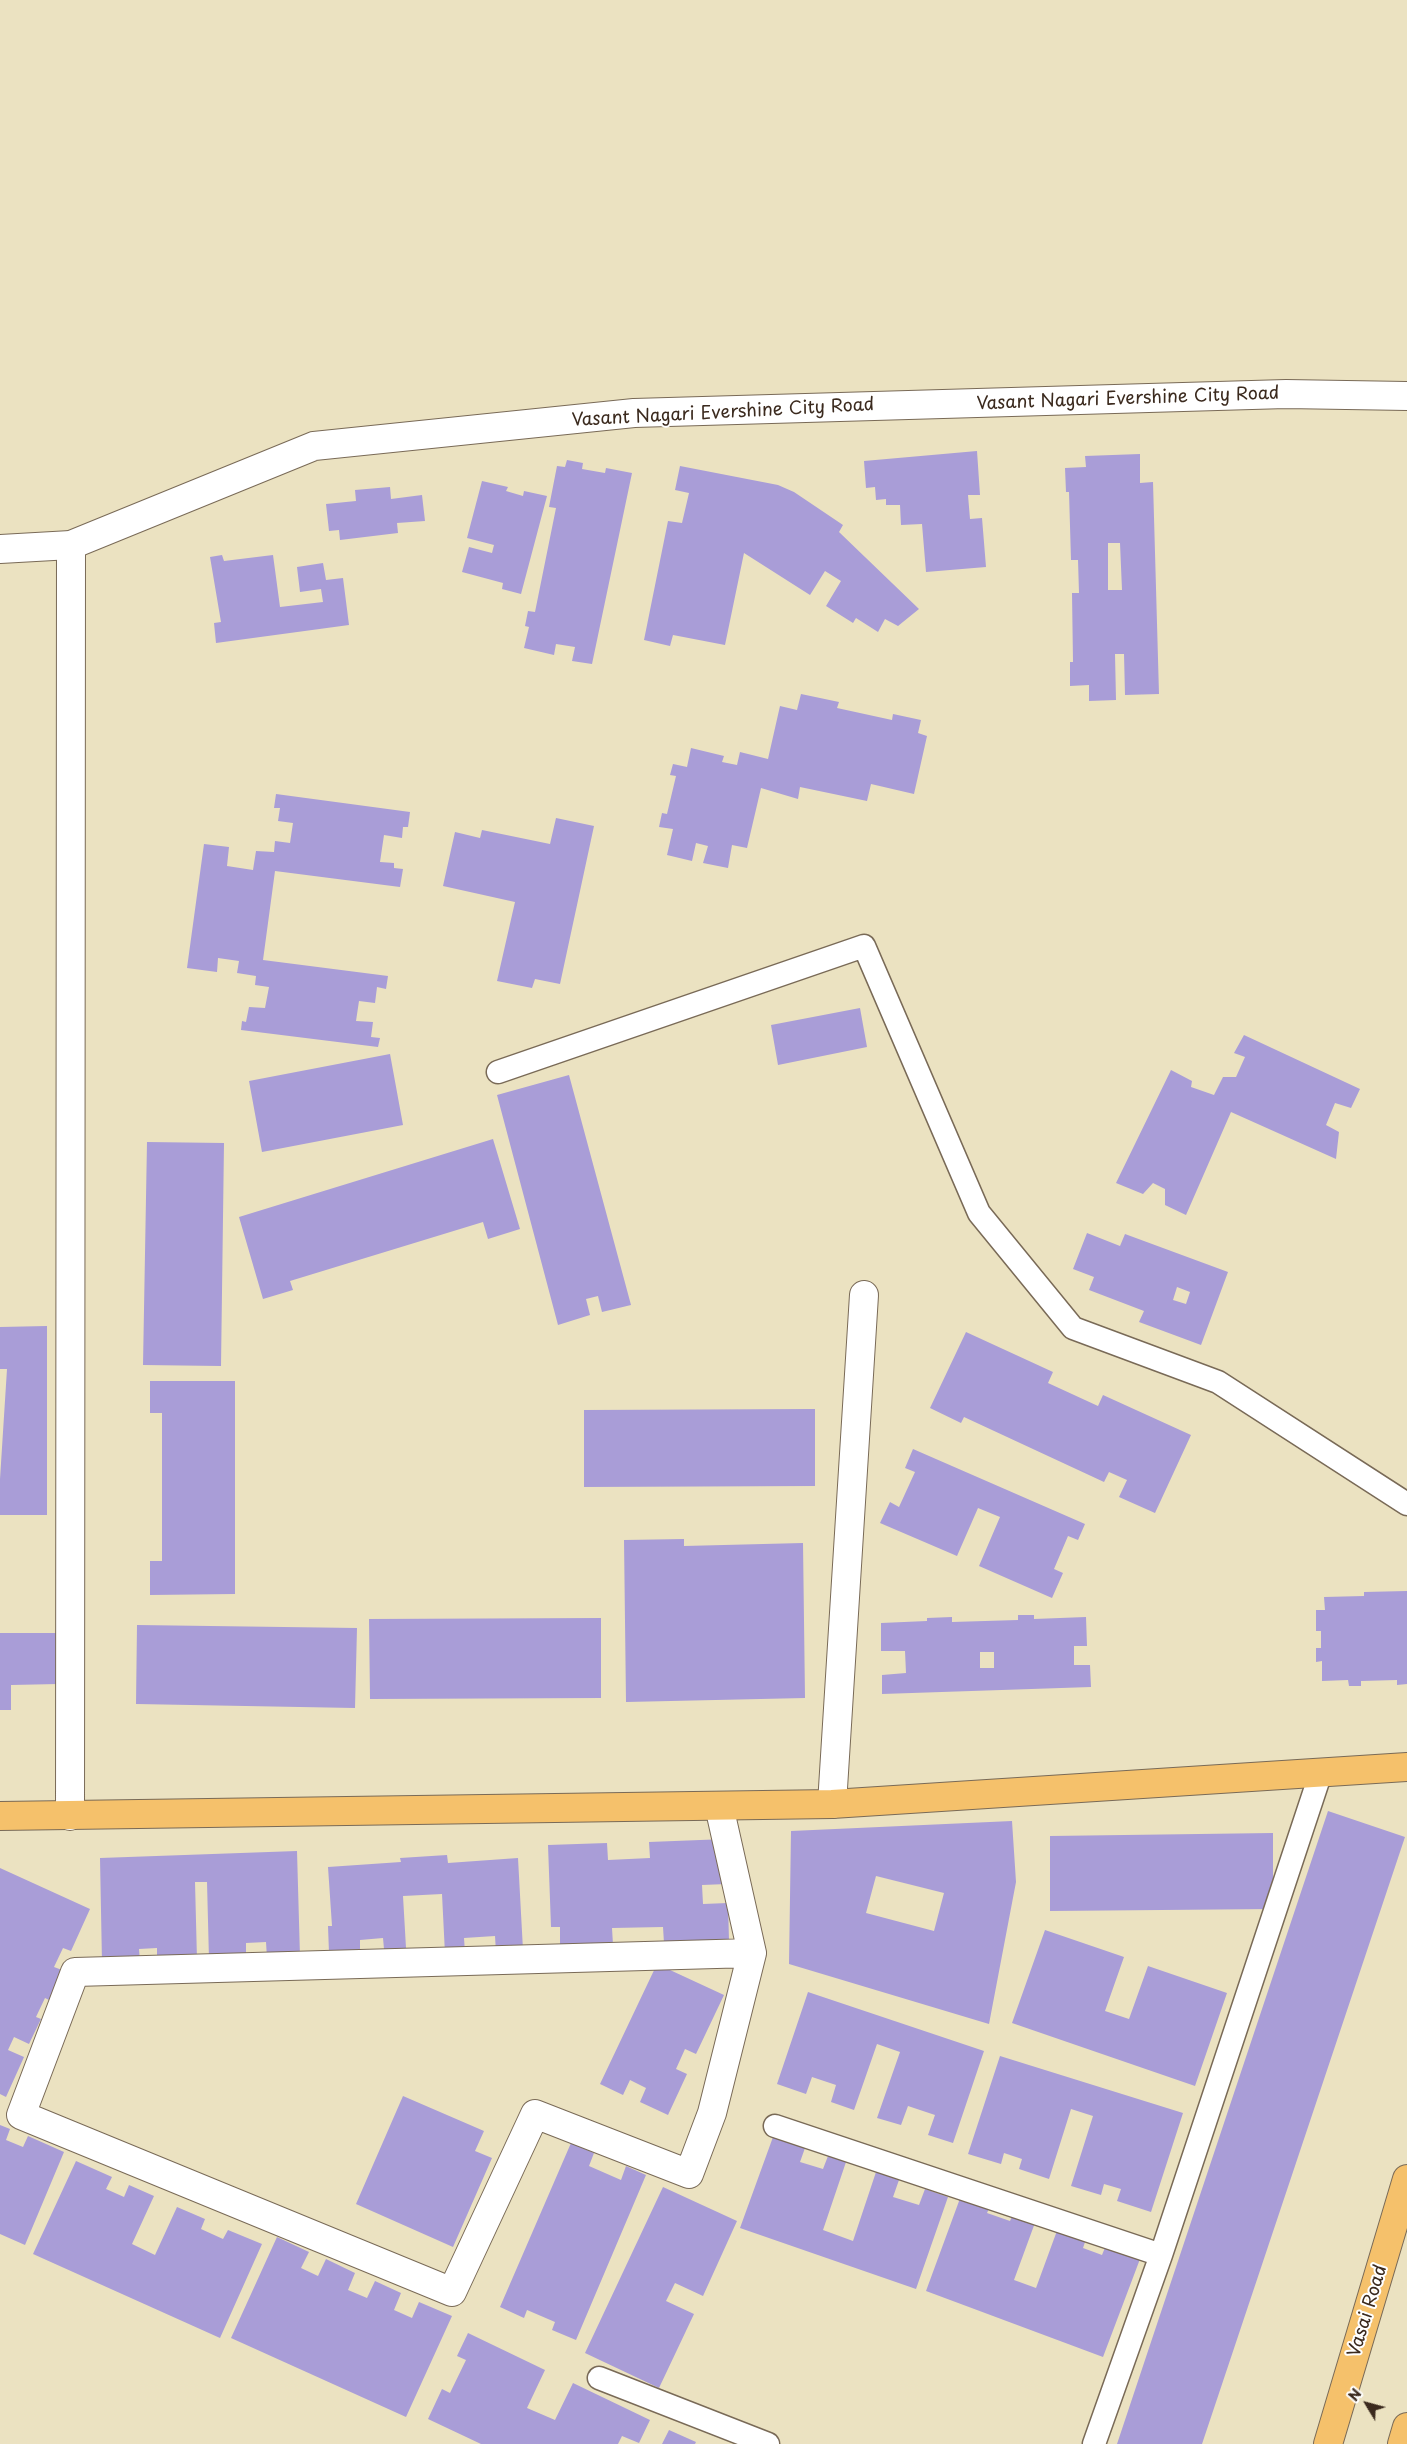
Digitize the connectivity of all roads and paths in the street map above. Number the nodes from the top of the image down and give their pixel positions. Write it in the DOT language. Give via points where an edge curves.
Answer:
graph roads {
  1 [pos="1407,396"];
  2 [pos="71,545"];
  3 [pos="0,549"];
  4 [pos="498,1072"];
  5 [pos="864,1295"];
  6 [pos="1407,1504"];
  7 [pos="1407,1767"];
  8 [pos="1321,1772"];
  9 [pos="832,1804"];
  10 [pos="719,1806"];
  11 [pos="0,1816"];
  12 [pos="70,1816"];
  13 [pos="752,1953"];
  14 [pos="775,2126"];
  15 [pos="1407,2179"];
  16 [pos="1161,2255"];
  17 [pos="599,2378"];
  18 [pos="1407,2427"];
  19 [pos="768,2444"];
  20 [pos="1094,2444"];
  21 [pos="1328,2444"];
  22 [pos="1402,2444"];
  1 -- 2 [label="street, Vasant Nagari Evershine City Road" via="1286,394 634,413 314,446"];
  2 -- 3 [label="street, Vasant Nagari Evershine City Road"];
  2 -- 12 [label="street"];
  4 -- 6 [label="lane" via="864,946 980,1212 1073,1328 1218,1382"];
  5 -- 9 [label="street"];
  7 -- 8 [label="main road"];
  8 -- 9 [label="main road"];
  8 -- 16 [label="lane"];
  9 -- 10 [label="main road"];
  10 -- 12 [label="main road"];
  10 -- 13 [label="street"];
  11 -- 12 [label="main road"];
  13 -- 13 [label="street" via="76,1972 21,2115 452,2292 535,2114 689,2174 712,2113"];
  14 -- 16 [label="lane"];
  15 -- 21 [label="main road, Vasai Road"];
  16 -- 20 [label="lane"];
  17 -- 19 [label="lane"];
  18 -- 22 [label="main road"];
}
